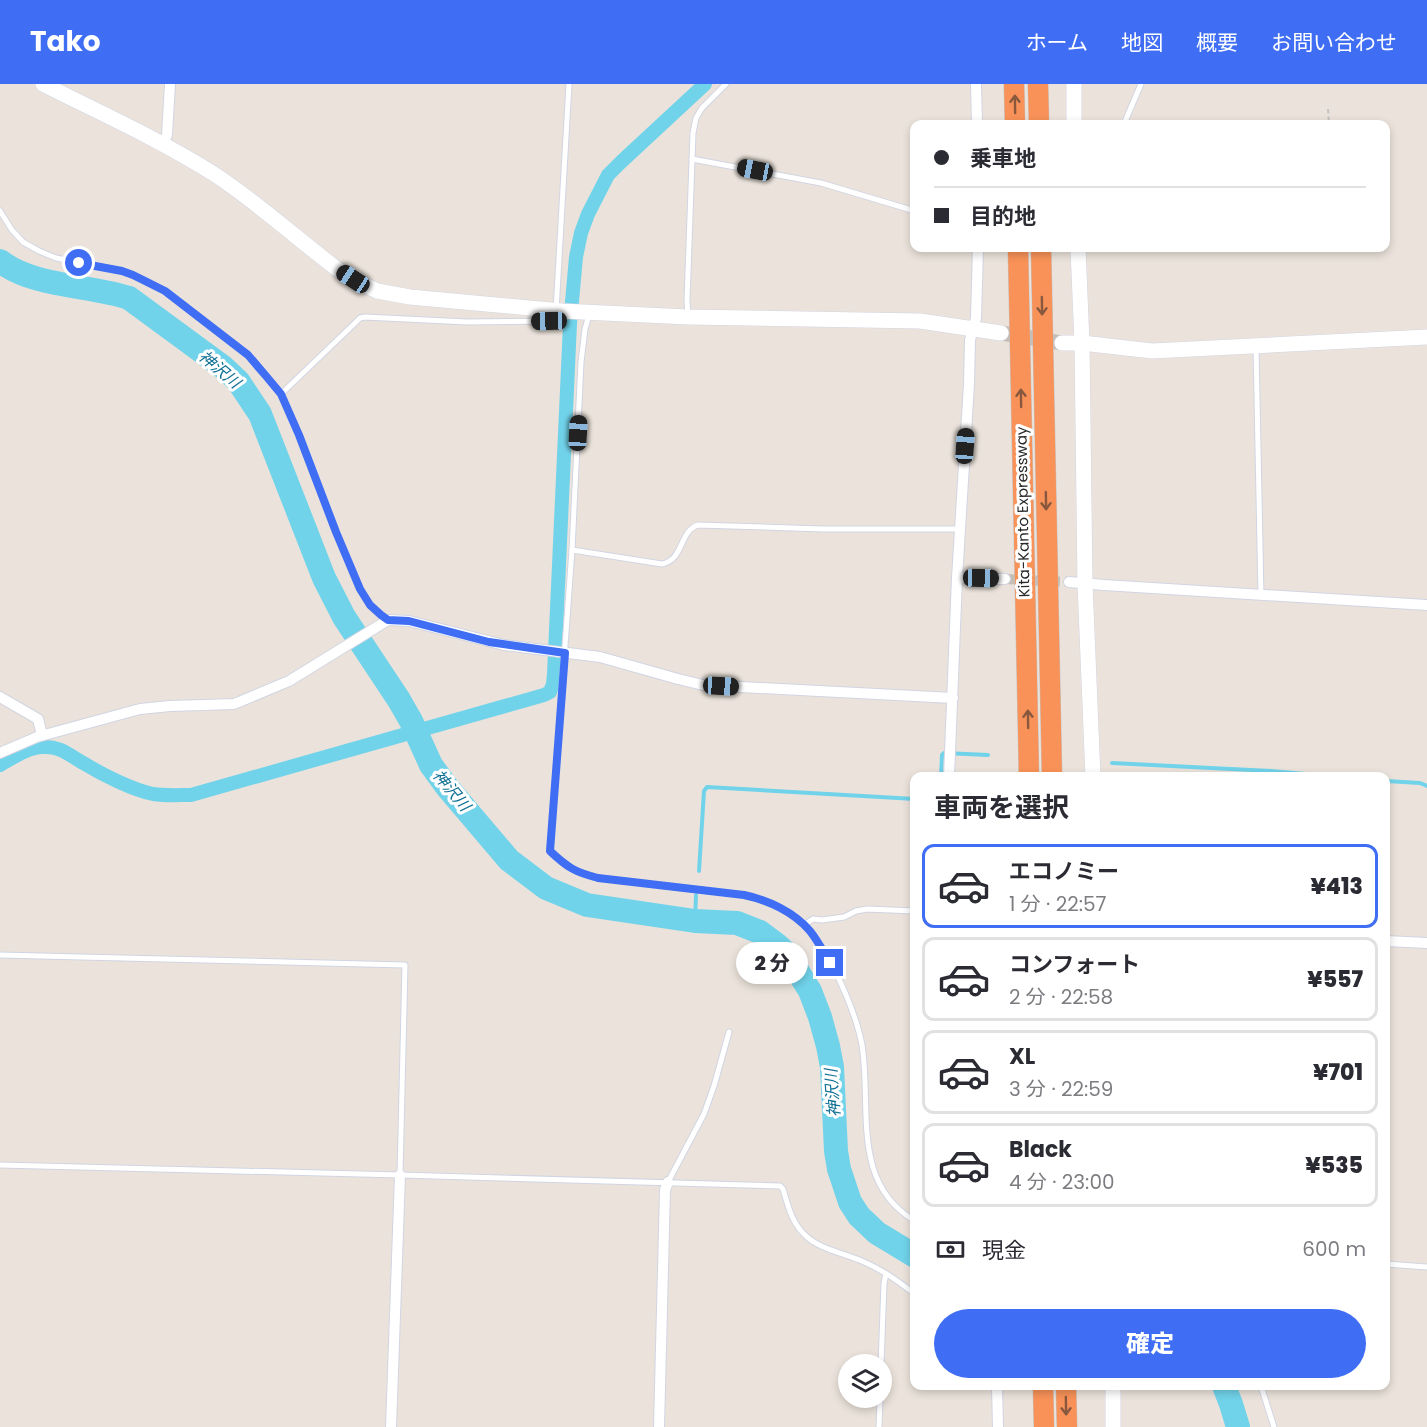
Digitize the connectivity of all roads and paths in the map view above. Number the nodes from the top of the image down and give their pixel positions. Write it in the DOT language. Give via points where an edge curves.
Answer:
graph roads {
  1 [pos="43,84"];
  2 [pos="170,84"];
  3 [pos="569,84"];
  4 [pos="726,84"];
  5 [pos="976,84"];
  6 [pos="1014,84"];
  7 [pos="1038,84"];
  8 [pos="1074,84"];
  9 [pos="1141,84"];
  10 [pos="1328,109"];
  11 [pos="976,120"];
  12 [pos="1015,120"];
  13 [pos="1039,120"];
  14 [pos="1074,120"];
  15 [pos="1126,120"];
  16 [pos="1329,120"];
  17 [pos="163,144"];
  18 [pos="692,159"];
  19 [pos="910,210"];
  20 [pos="0,211"];
  21 [pos="978,252"];
  22 [pos="1018,252"];
  23 [pos="1041,252"];
  24 [pos="1078,252"];
  25 [pos="559,311"];
  26 [pos="586,313"];
  27 [pos="688,317"];
  28 [pos="973,329"];
  29 [pos="1000,333"];
  30 [pos="1427,337"];
  31 [pos="1062,343"];
  32 [pos="1082,343"];
  33 [pos="1256,346"];
  34 [pos="281,394"];
  35 [pos="960,529"];
  36 [pos="572,550"];
  37 [pos="957,578"];
  38 [pos="1005,579"];
  39 [pos="1069,582"];
  40 [pos="1085,584"];
  41 [pos="1261,596"];
  42 [pos="1427,605"];
  43 [pos="388,620"];
  44 [pos="558,652"];
  45 [pos="0,697"];
  46 [pos="953,698"];
  47 [pos="42,735"];
  48 [pos="0,753"];
  49 [pos="949,772"];
  50 [pos="1029,772"];
  51 [pos="1052,772"];
  52 [pos="1093,772"];
  53 [pos="910,911"];
  54 [pos="804,925"];
  55 [pos="1390,941"];
  56 [pos="1427,944"];
  57 [pos="0,955"];
  58 [pos="729,1032"];
  59 [pos="0,1165"];
  60 [pos="400,1175"];
  61 [pos="668,1182"];
  62 [pos="910,1217"];
  63 [pos="1390,1264"];
  64 [pos="1427,1267"];
  65 [pos="886,1274"];
  66 [pos="910,1291"];
  67 [pos="881,1354"];
  68 [pos="997,1390"];
  69 [pos="1043,1390"];
  70 [pos="1066,1390"];
  71 [pos="1113,1390"];
  72 [pos="1262,1390"];
  73 [pos="880,1408"];
  74 [pos="391,1427"];
  75 [pos="659,1427"];
  76 [pos="879,1427"];
  77 [pos="998,1427"];
  78 [pos="1044,1427"];
  79 [pos="1067,1427"];
  80 [pos="1113,1427"];
  81 [pos="1274,1427"];
  1 -- 17 [label="street"];
  2 -- 17 [label="street"];
  3 -- 25 [label="lane"];
  4 -- 18 [label="lane" via="696,118"];
  5 -- 11 [label="street"];
  12 -- 6 [label="highway, one-way"];
  7 -- 13 [label="highway"];
  8 -- 14 [label="street"];
  9 -- 15 [label="lane"];
  10 -- 16 [label="path"];
  17 -- 25 [label="street" via="234,188 337,269 377,291"];
  18 -- 19 [label="lane" via="821,183"];
  18 -- 27 [label="lane"];
  20 -- 34 [label="lane" via="23,242 39,251 122,271 165,291 248,355"];
  21 -- 28 [label="street"];
  50 -- 22 [label="highway, Kita-Kanto Expressway, one-way"];
  23 -- 51 [label="highway, Kita-Kanto Expressway, one-way"];
  24 -- 32 [label="street"];
  25 -- 26 [label="street"];
  25 -- 34 [label="lane" via="554,321 360,318"];
  26 -- 27 [label="street"];
  26 -- 36 [label="lane"];
  27 -- 28 [label="street" via="920,321"];
  28 -- 29 [label="street"];
  28 -- 35 [label="street"];
  30 -- 33 [label="street"];
  31 -- 32 [label="street"];
  32 -- 33 [label="street" via="1152,351"];
  32 -- 40 [label="street"];
  33 -- 41 [label="lane"];
  34 -- 43 [label="lane" via="356,582 370,605"];
  35 -- 36 [label="lane" via="698,525 689,530 675,557 662,564"];
  35 -- 37 [label="street"];
  36 -- 44 [label="lane"];
  37 -- 38 [label="street"];
  37 -- 46 [label="street"];
  39 -- 40 [label="street"];
  40 -- 41 [label="street"];
  40 -- 52 [label="street"];
  41 -- 42 [label="street"];
  43 -- 44 [label="street"];
  43 -- 47 [label="street" via="289,681 234,704 140,709"];
  44 -- 46 [label="street" via="600,657 703,685"];
  44 -- 54 [label="lane" via="550,851 565,865 598,878 744,895 786,911"];
  45 -- 47 [label="street" via="38,719"];
  46 -- 49 [label="street"];
  47 -- 48 [label="street"];
  53 -- 54 [label="lane" via="867,909 844,917 813,919"];
  54 -- 62 [label="lane" via="819,943 841,984 862,1044 870,1156 879,1184 894,1206"];
  55 -- 56 [label="street"];
  57 -- 60 [label="lane" via="405,965"];
  58 -- 61 [label="lane" via="704,1114"];
  59 -- 60 [label="lane"];
  60 -- 61 [label="lane"];
  60 -- 74 [label="street"];
  61 -- 65 [label="lane" via="780,1186 792,1217 806,1237"];
  61 -- 75 [label="street"];
  63 -- 64 [label="lane"];
  65 -- 66 [label="lane"];
  65 -- 67 [label="lane"];
  68 -- 77 [label="street"];
  69 -- 78 [label="highway"];
  70 -- 79 [label="highway, one-way"];
  71 -- 80 [label="street"];
  72 -- 81 [label="lane"];
  73 -- 76 [label="lane"];
}
